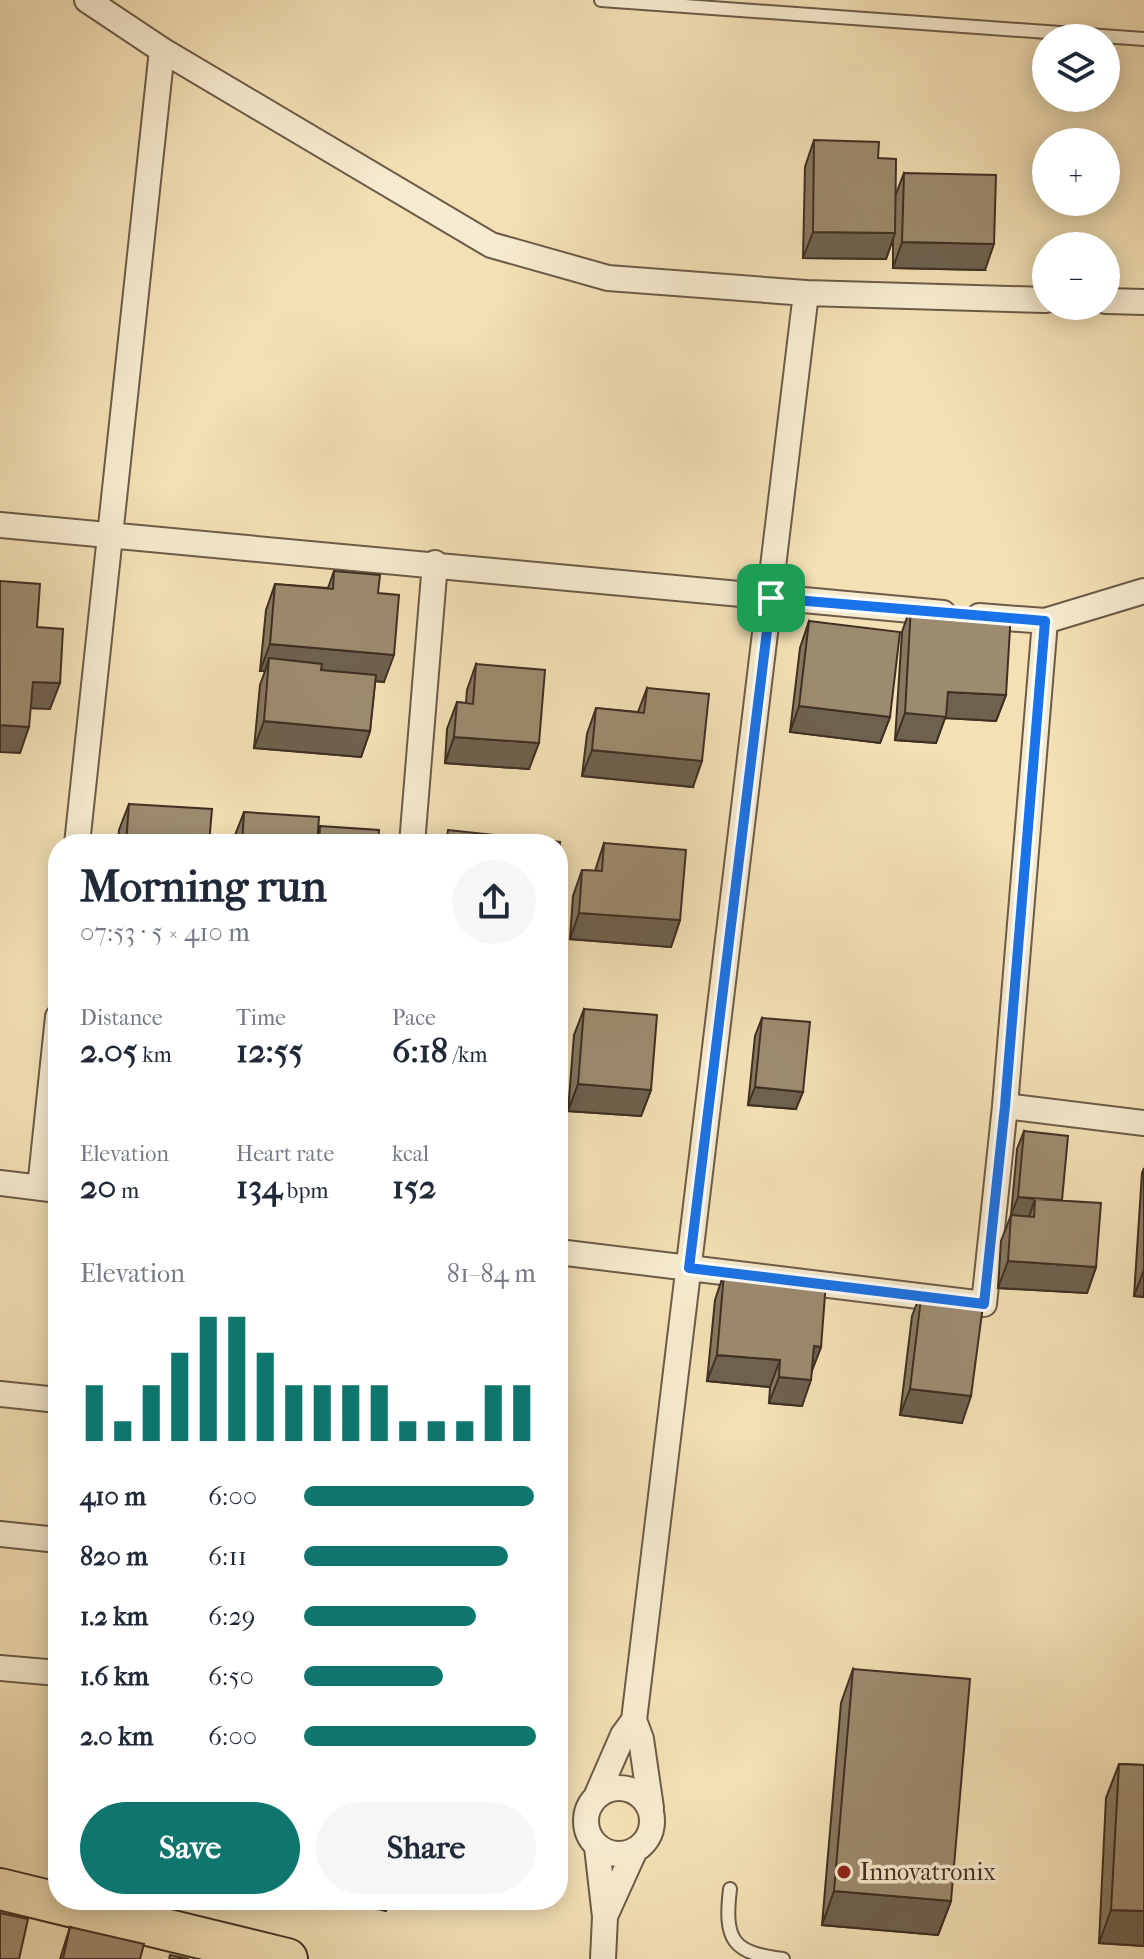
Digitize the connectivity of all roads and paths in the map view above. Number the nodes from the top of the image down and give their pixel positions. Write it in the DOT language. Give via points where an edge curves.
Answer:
graph roads {
  1 [pos="87,0"];
  2 [pos="601,0"];
  3 [pos="1144,39"];
  4 [pos="162,50"];
  5 [pos="806,293"];
  6 [pos="1032,300"];
  7 [pos="1120,301"];
  8 [pos="1144,302"];
  9 [pos="0,525"];
  10 [pos="110,534"];
  11 [pos="435,563"];
  12 [pos="1144,591"];
  13 [pos="771,598"];
  14 [pos="1045,621"];
  15 [pos="78,834"];
  16 [pos="413,834"];
  17 [pos="1005,1106"];
  18 [pos="1144,1123"];
  19 [pos="0,1183"];
  20 [pos="48,1189"];
  21 [pos="568,1253"];
  22 [pos="689,1268"];
  23 [pos="0,1394"];
  24 [pos="48,1399"];
  25 [pos="0,1534"];
  26 [pos="48,1539"];
  27 [pos="0,1668"];
  28 [pos="48,1672"];
  29 [pos="634,1720"];
  30 [pos="596,1797"];
  31 [pos="651,1808"];
  32 [pos="597,1847"];
  33 [pos="634,1852"];
  34 [pos="0,1889"];
  35 [pos="730,1889"];
  36 [pos="48,1901"];
  37 [pos="86,1910"];
  38 [pos="605,1917"];
  39 [pos="287,1959"];
  40 [pos="603,1959"];
  41 [pos="783,1959"];
  1 -- 4 [label="street"];
  2 -- 3 [label="lane"];
  4 -- 5 [label="street" via="491,245 608,278"];
  4 -- 10 [label="street"];
  5 -- 6 [label="street"];
  5 -- 13 [label="street"];
  7 -- 8 [label="street"];
  9 -- 10 [label="street"];
  10 -- 11 [label="street"];
  10 -- 15 [label="street"];
  11 -- 13 [label="street"];
  11 -- 16 [label="street"];
  12 -- 14 [label="street"];
  13 -- 14 [label="street"];
  13 -- 22 [label="street"];
  14 -- 17 [label="street"];
  17 -- 18 [label="street"];
  17 -- 22 [label="street" via="984,1304"];
  19 -- 20 [label="street"];
  21 -- 22 [label="street"];
  22 -- 29 [label="street"];
  23 -- 24 [label="street"];
  25 -- 26 [label="street"];
  27 -- 28 [label="street"];
  29 -- 30 [label="street"];
  29 -- 31 [label="street"];
  30 -- 31 [label="street" via="623,1788 644,1798"];
  30 -- 32 [label="street" via="586,1822"];
  31 -- 33 [label="street" via="651,1832"];
  32 -- 33 [label="street" via="608,1853"];
  32 -- 38 [label="street"];
  33 -- 38 [label="street"];
  34 -- 36 [label="main road"];
  35 -- 41 [label="lane" via="727,1914 734,1942 746,1952"];
  37 -- 39 [label="main road"];
  38 -- 40 [label="street"];
}
